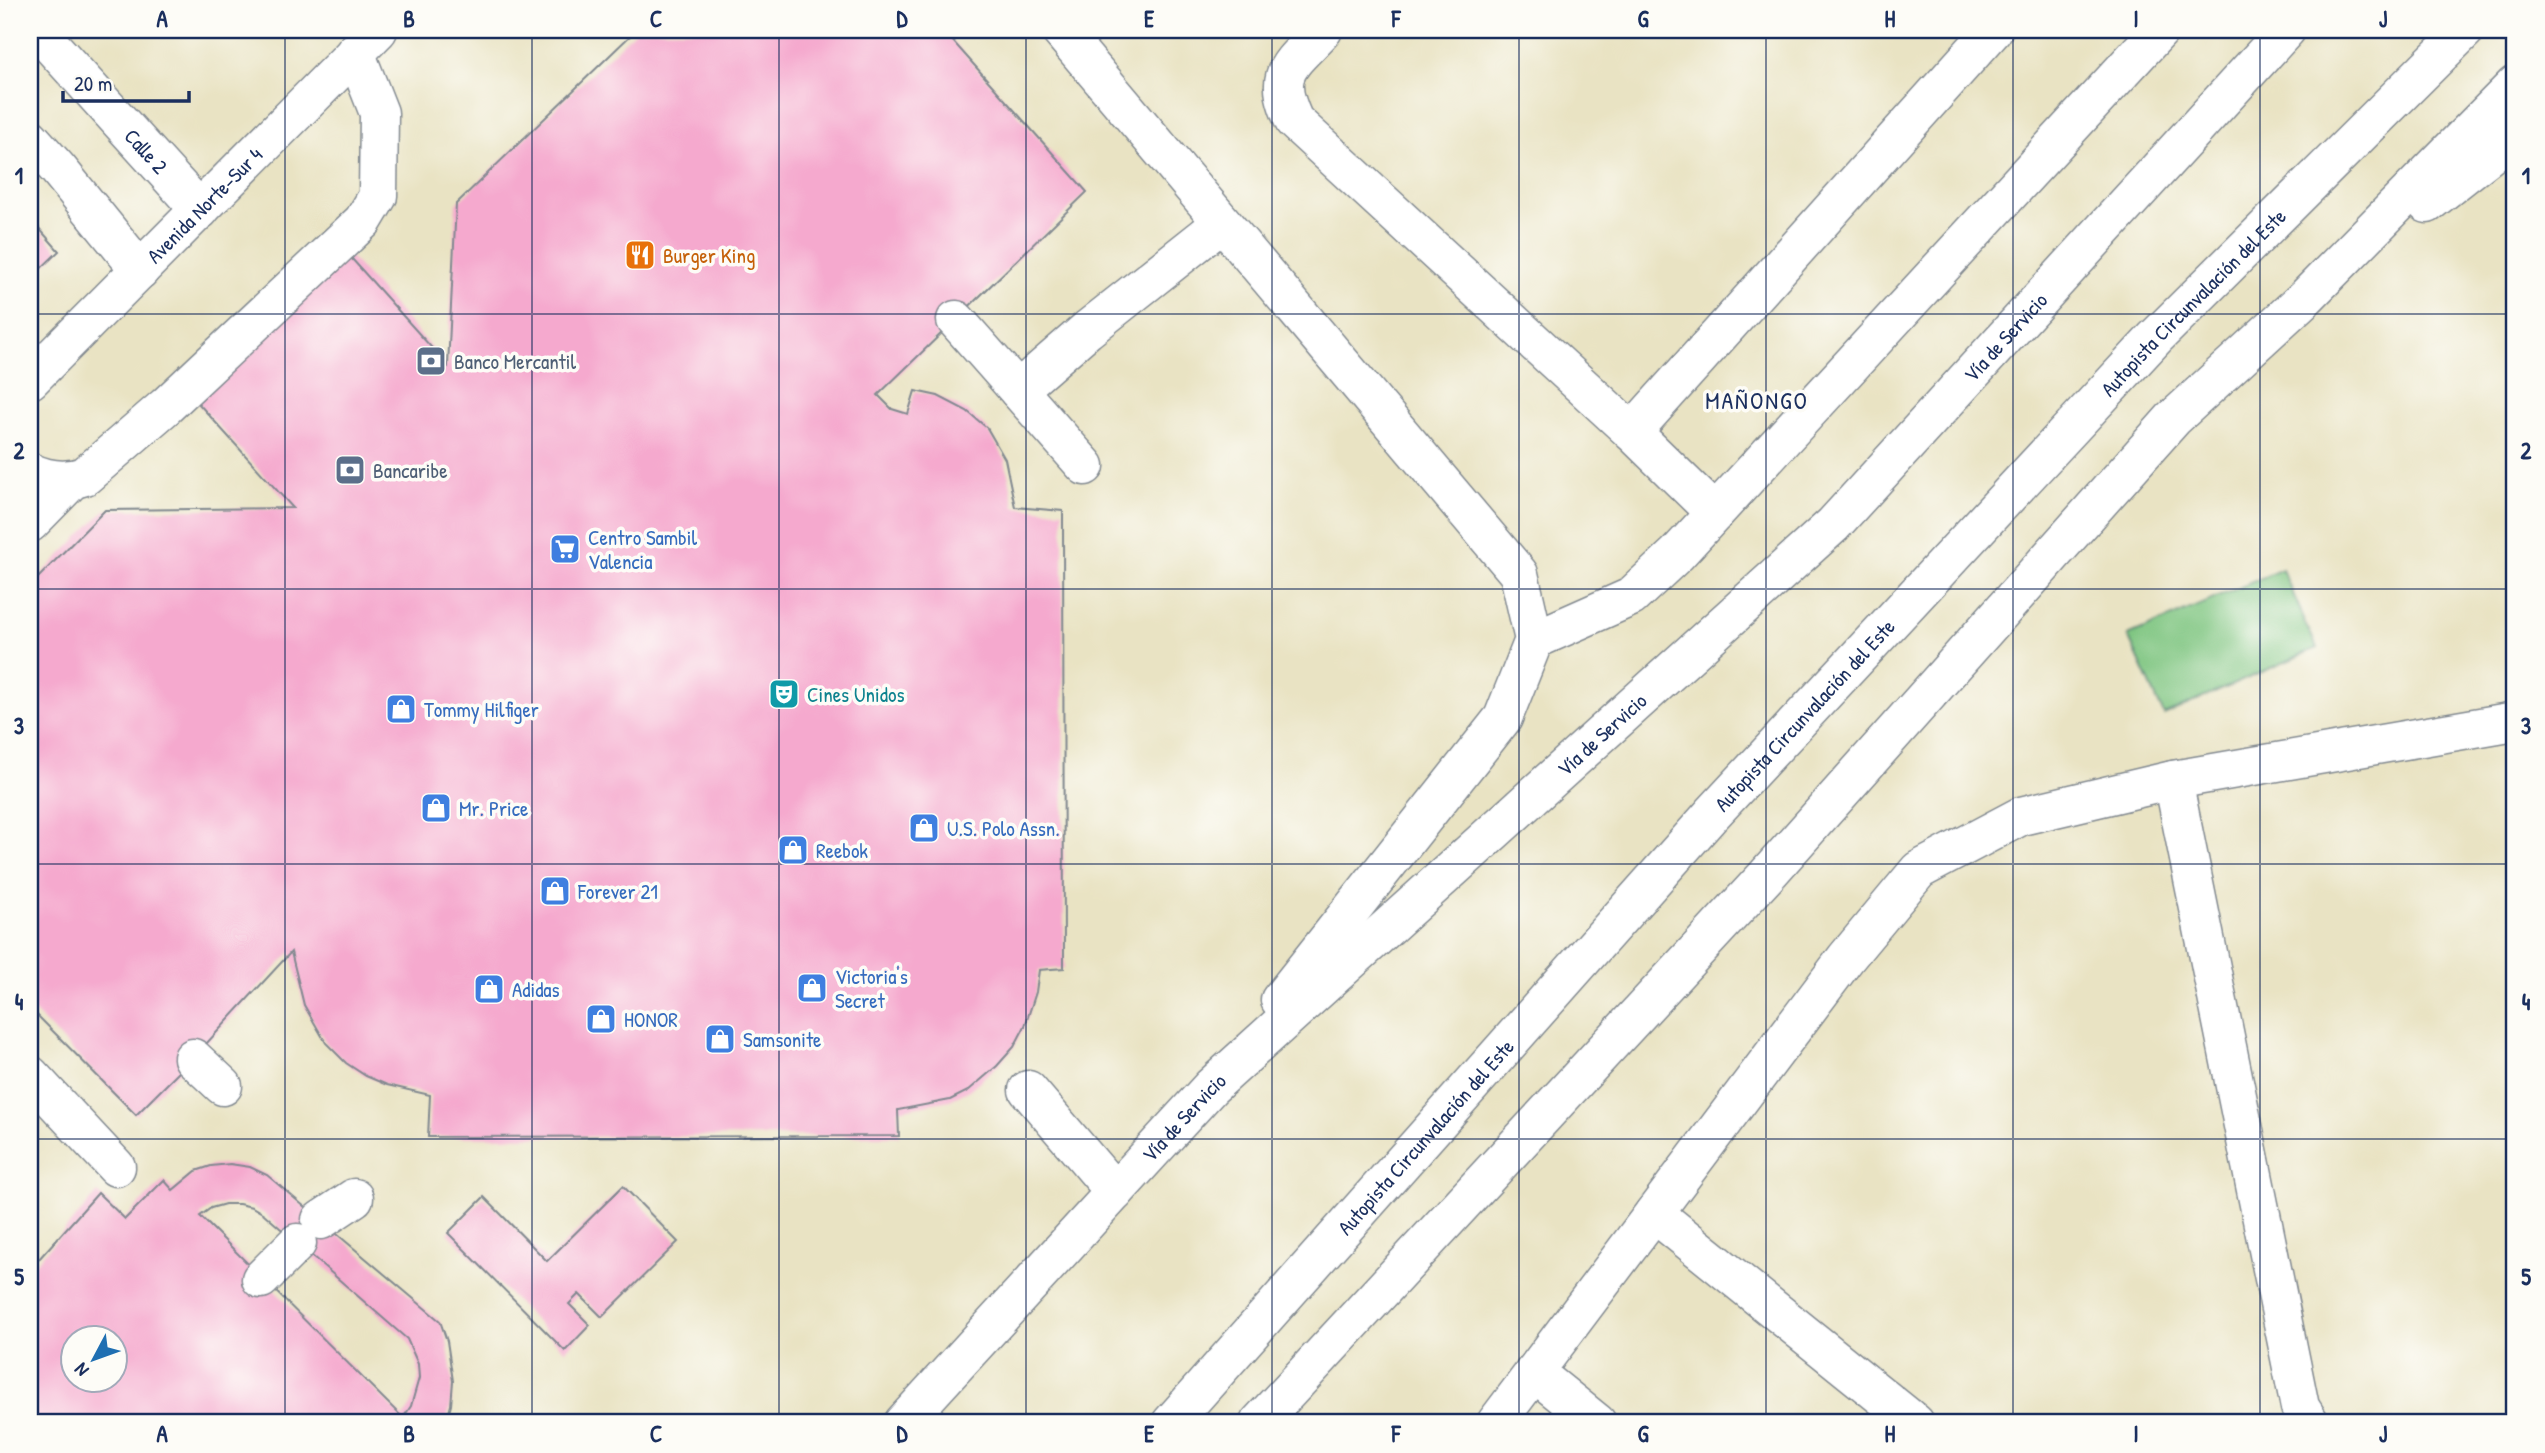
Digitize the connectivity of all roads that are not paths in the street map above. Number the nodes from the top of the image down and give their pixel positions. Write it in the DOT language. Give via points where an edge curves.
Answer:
graph roads {
  1 [pos="37,30"];
  2 [pos="1060,30"];
  3 [pos="1323,30"];
  4 [pos="1993,30"];
  5 [pos="2160,30"];
  6 [pos="2286,30"];
  7 [pos="2465,30"];
  8 [pos="366,41"];
  9 [pos="2515,85"];
  10 [pos="2515,135"];
  11 [pos="30,138"];
  12 [pos="200,210"];
  13 [pos="1222,223"];
  14 [pos="140,270"];
  15 [pos="2306,297"];
  16 [pos="956,320"];
  17 [pos="30,380"];
  18 [pos="1018,390"];
  19 [pos="1632,432"];
  20 [pos="1085,466"];
  21 [pos="30,472"];
  22 [pos="71,481"];
  23 [pos="1715,513"];
  24 [pos="30,523"];
  25 [pos="1534,640"];
  26 [pos="2515,720"];
  27 [pos="2173,780"];
  28 [pos="194,1058"];
  29 [pos="30,1075"];
  30 [pos="223,1086"];
  31 [pos="1212,1087"];
  32 [pos="1028,1090"];
  33 [pos="116,1167"];
  34 [pos="1115,1192"];
  35 [pos="354,1198"];
  36 [pos="1654,1213"];
  37 [pos="261,1279"];
  38 [pos="1534,1372"];
  39 [pos="903,1423"];
  40 [pos="1171,1423"];
  41 [pos="1259,1423"];
  42 [pos="1496,1423"];
  43 [pos="1597,1423"];
  44 [pos="1915,1423"];
  45 [pos="2310,1423"];
  1 -- 12 [label="main road, Calle 2"];
  2 -- 13 [label="main road"];
  3 -- 19 [label="main road" via="1285,72 1283,97 1294,121"];
  4 -- 19 [label="main road"];
  5 -- 23 [label="main road"];
  6 -- 31 [label="main road, Vía de Servicio" via="1833,526"];
  7 -- 40 [label="main road, Autopista Circunvalación del Este" via="2155,338 1712,814"];
  8 -- 12 [label="main road, Avenida Norte-Sur 4"];
  8 -- 22 [label="main road" via="379,113 378,196 363,221 156,414 85,476"];
  9 -- 15 [label="main road"];
  10 -- 15 [label="main road"];
  11 -- 14 [label="main road"];
  12 -- 14 [label="main road, Avenida Norte-Sur 4"];
  13 -- 18 [label="main road"];
  13 -- 25 [label="main road" via="1519,574"];
  14 -- 17 [label="main road, Avenida Norte-Sur 4"];
  15 -- 41 [label="main road" via="2173,419 1767,875"];
  16 -- 18 [label="main road"];
  18 -- 20 [label="main road"];
  19 -- 23 [label="main road"];
  21 -- 22 [label="main road"];
  22 -- 24 [label="main road"];
  23 -- 25 [label="main road" via="1631,597"];
  25 -- 31 [label="main road" via="1503,718"];
  26 -- 27 [label="main road"];
  27 -- 36 [label="main road" via="2021,816 1919,870 1846,958"];
  27 -- 45 [label="main road" via="2300,1406"];
  28 -- 30 [label="main road"];
  29 -- 33 [label="main road"];
  31 -- 34 [label="main road, Vía de Servicio"];
  32 -- 34 [label="main road"];
  34 -- 39 [label="main road, Vía de Servicio"];
  35 -- 37 [label="main road" via="309,1232"];
  36 -- 38 [label="main road"];
  36 -- 44 [label="main road"];
  38 -- 42 [label="main road"];
  38 -- 43 [label="main road"];
}
